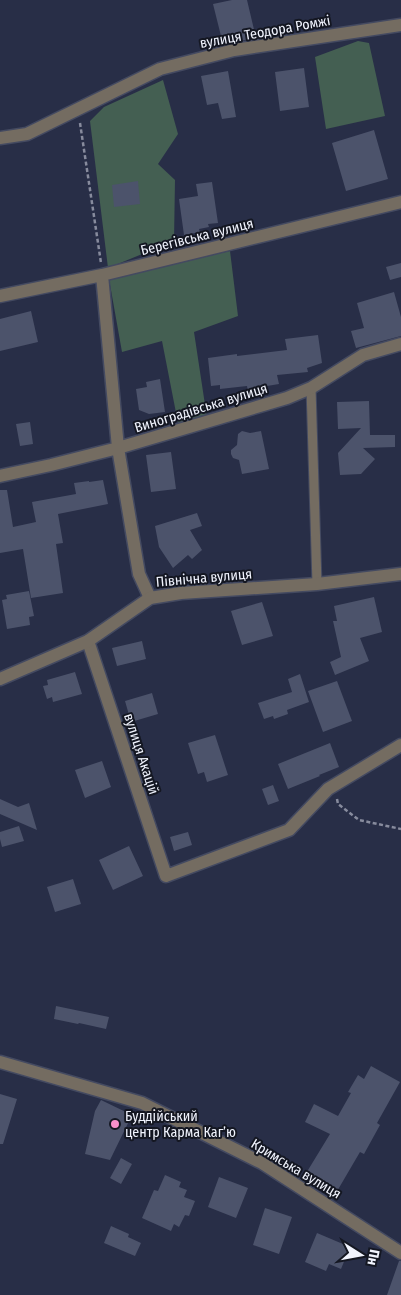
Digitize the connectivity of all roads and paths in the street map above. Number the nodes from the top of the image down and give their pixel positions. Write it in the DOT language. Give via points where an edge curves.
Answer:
graph roads {
  1 [pos="401,25"];
  2 [pos="78,109"];
  3 [pos="0,138"];
  4 [pos="401,202"];
  5 [pos="102,275"];
  6 [pos="0,296"];
  7 [pos="401,344"];
  8 [pos="311,388"];
  9 [pos="118,448"];
  10 [pos="0,476"];
  11 [pos="401,574"];
  12 [pos="317,584"];
  13 [pos="150,598"];
  14 [pos="88,641"];
  15 [pos="0,679"];
  16 [pos="401,744"];
  17 [pos="334,785"];
  18 [pos="401,829"];
  19 [pos="0,1062"];
  20 [pos="401,1253"];
  1 -- 2 [label="street, вулиця Теодора Ромжі" via="234,50 160,68"];
  2 -- 3 [label="street, вулиця Теодора Ромжі" via="27,134"];
  2 -- 5 [label="path"];
  4 -- 5 [label="street, Берегівська вулиця"];
  5 -- 6 [label="street, Берегівська вулиця"];
  5 -- 9 [label="street"];
  7 -- 8 [label="street, Виноградівська вулиця" via="363,355"];
  8 -- 9 [label="street, Виноградівська вулиця"];
  8 -- 12 [label="lane"];
  9 -- 10 [label="street, Виноградівська вулиця"];
  9 -- 13 [label="street" via="139,574"];
  11 -- 12 [label="street, Північна вулиця"];
  12 -- 13 [label="street, Північна вулиця"];
  13 -- 14 [label="street, Північна вулиця"];
  14 -- 15 [label="street, Північна вулиця"];
  14 -- 17 [label="street, вулиця Акацій" via="166,876 290,830"];
  16 -- 17 [label="street"];
  17 -- 18 [label="path" via="338,804 359,820"];
  19 -- 20 [label="street, Кримська вулиця" via="142,1103 262,1163"];
}
